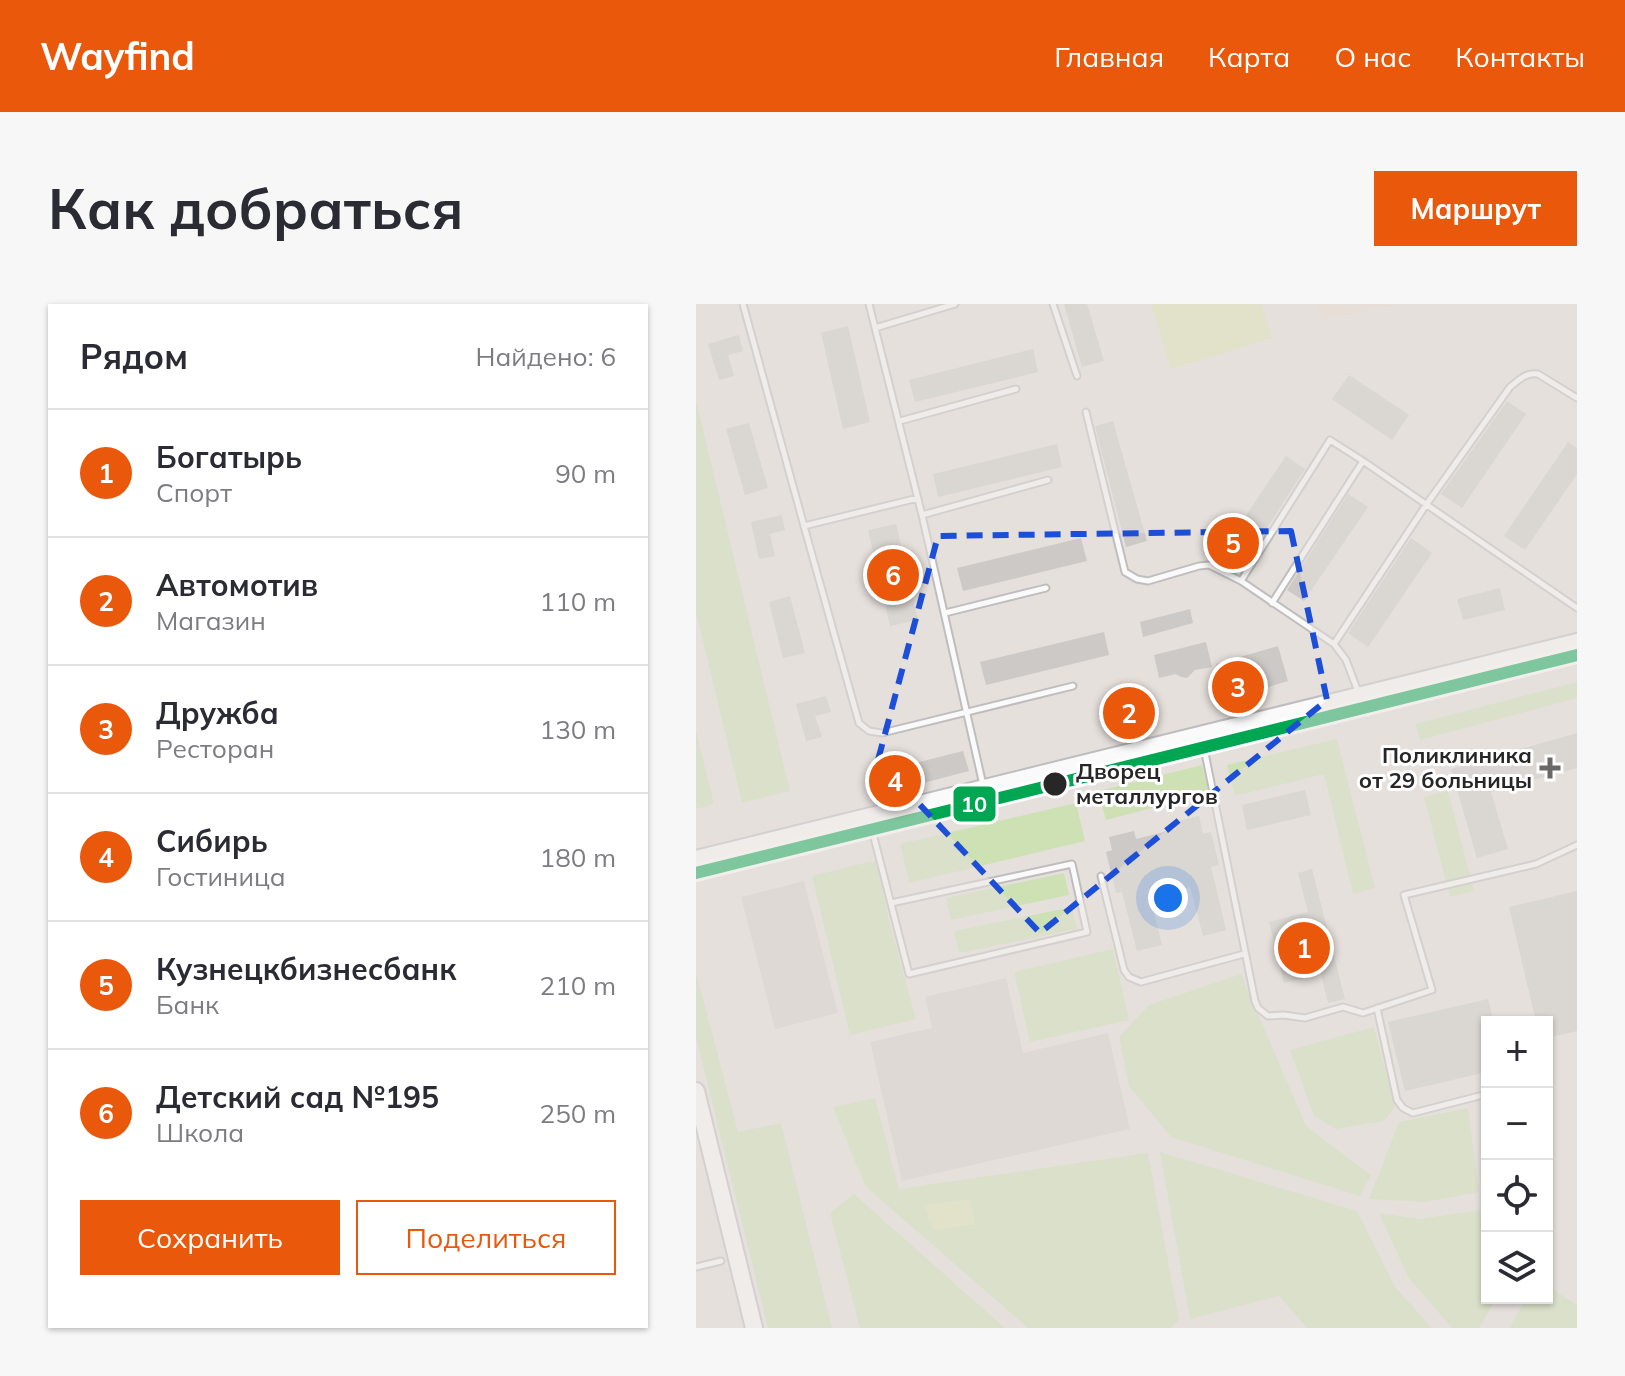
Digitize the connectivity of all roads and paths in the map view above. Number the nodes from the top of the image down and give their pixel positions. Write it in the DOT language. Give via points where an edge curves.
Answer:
graph roads {
  1 [pos="743,304"];
  2 [pos="869,304"];
  3 [pos="955,304"];
  4 [pos="1053,304"];
  5 [pos="875,328"];
  6 [pos="1077,376"];
  7 [pos="1016,389"];
  8 [pos="1577,398"];
  9 [pos="1086,412"];
  10 [pos="900,421"];
  11 [pos="1363,461"];
  12 [pos="1048,480"];
  13 [pos="918,498"];
  14 [pos="1426,505"];
  15 [pos="922,515"];
  16 [pos="804,526"];
  17 [pos="1241,581"];
  18 [pos="1046,588"];
  19 [pos="1272,603"];
  20 [pos="1577,608"];
  21 [pos="945,613"];
  22 [pos="1577,642"];
  23 [pos="1334,644"];
  24 [pos="1073,686"];
  25 [pos="1359,695"];
  26 [pos="966,713"];
  27 [pos="1202,735"];
  28 [pos="984,789"];
  29 [pos="869,817"];
  30 [pos="1577,845"];
  31 [pos="696,859"];
  32 [pos="1101,876"];
  33 [pos="891,903"];
  34 [pos="1244,954"];
  35 [pos="1377,1008"];
  36 [pos="696,1091"];
  37 [pos="1481,1096"];
  38 [pos="701,1133"];
  39 [pos="721,1261"];
  40 [pos="696,1267"];
  41 [pos="754,1328"];
  1 -- 16 [label="lane"];
  2 -- 5 [label="lane"];
  3 -- 5 [label="lane"];
  4 -- 6 [label="lane"];
  5 -- 10 [label="lane"];
  7 -- 10 [label="lane"];
  8 -- 14 [label="lane" via="1538,374 1526,375 1510,387"];
  9 -- 17 [label="lane" via="1125,572 1148,581 1209,565"];
  10 -- 13 [label="lane"];
  11 -- 14 [label="lane"];
  11 -- 17 [label="lane" via="1330,440"];
  11 -- 19 [label="lane"];
  12 -- 15 [label="lane"];
  13 -- 15 [label="lane"];
  13 -- 16 [label="lane"];
  14 -- 20 [label="lane"];
  14 -- 23 [label="lane"];
  15 -- 21 [label="lane"];
  16 -- 26 [label="lane" via="859,723 882,733"];
  17 -- 19 [label="lane"];
  18 -- 21 [label="lane"];
  19 -- 23 [label="lane"];
  21 -- 26 [label="lane"];
  22 -- 25 [label="street"];
  23 -- 25 [label="lane"];
  24 -- 26 [label="lane"];
  25 -- 27 [label="street"];
  26 -- 28 [label="lane"];
  27 -- 28 [label="street"];
  27 -- 34 [label="lane"];
  28 -- 29 [label="street"];
  29 -- 31 [label="street"];
  29 -- 33 [label="lane"];
  30 -- 35 [label="lane" via="1536,864 1404,895 1432,990"];
  32 -- 34 [label="lane" via="1129,977 1141,982"];
  33 -- 33 [label="lane" via="1072,864 1087,932 909,974"];
  34 -- 35 [label="lane" via="1255,1001 1268,1016 1305,1018 1343,1007 1363,1013"];
  35 -- 37 [label="lane" via="1403,1108 1413,1113"];
  36 -- 38 [label="street"];
  38 -- 41 [label="street"];
  39 -- 40 [label="lane"];
}
